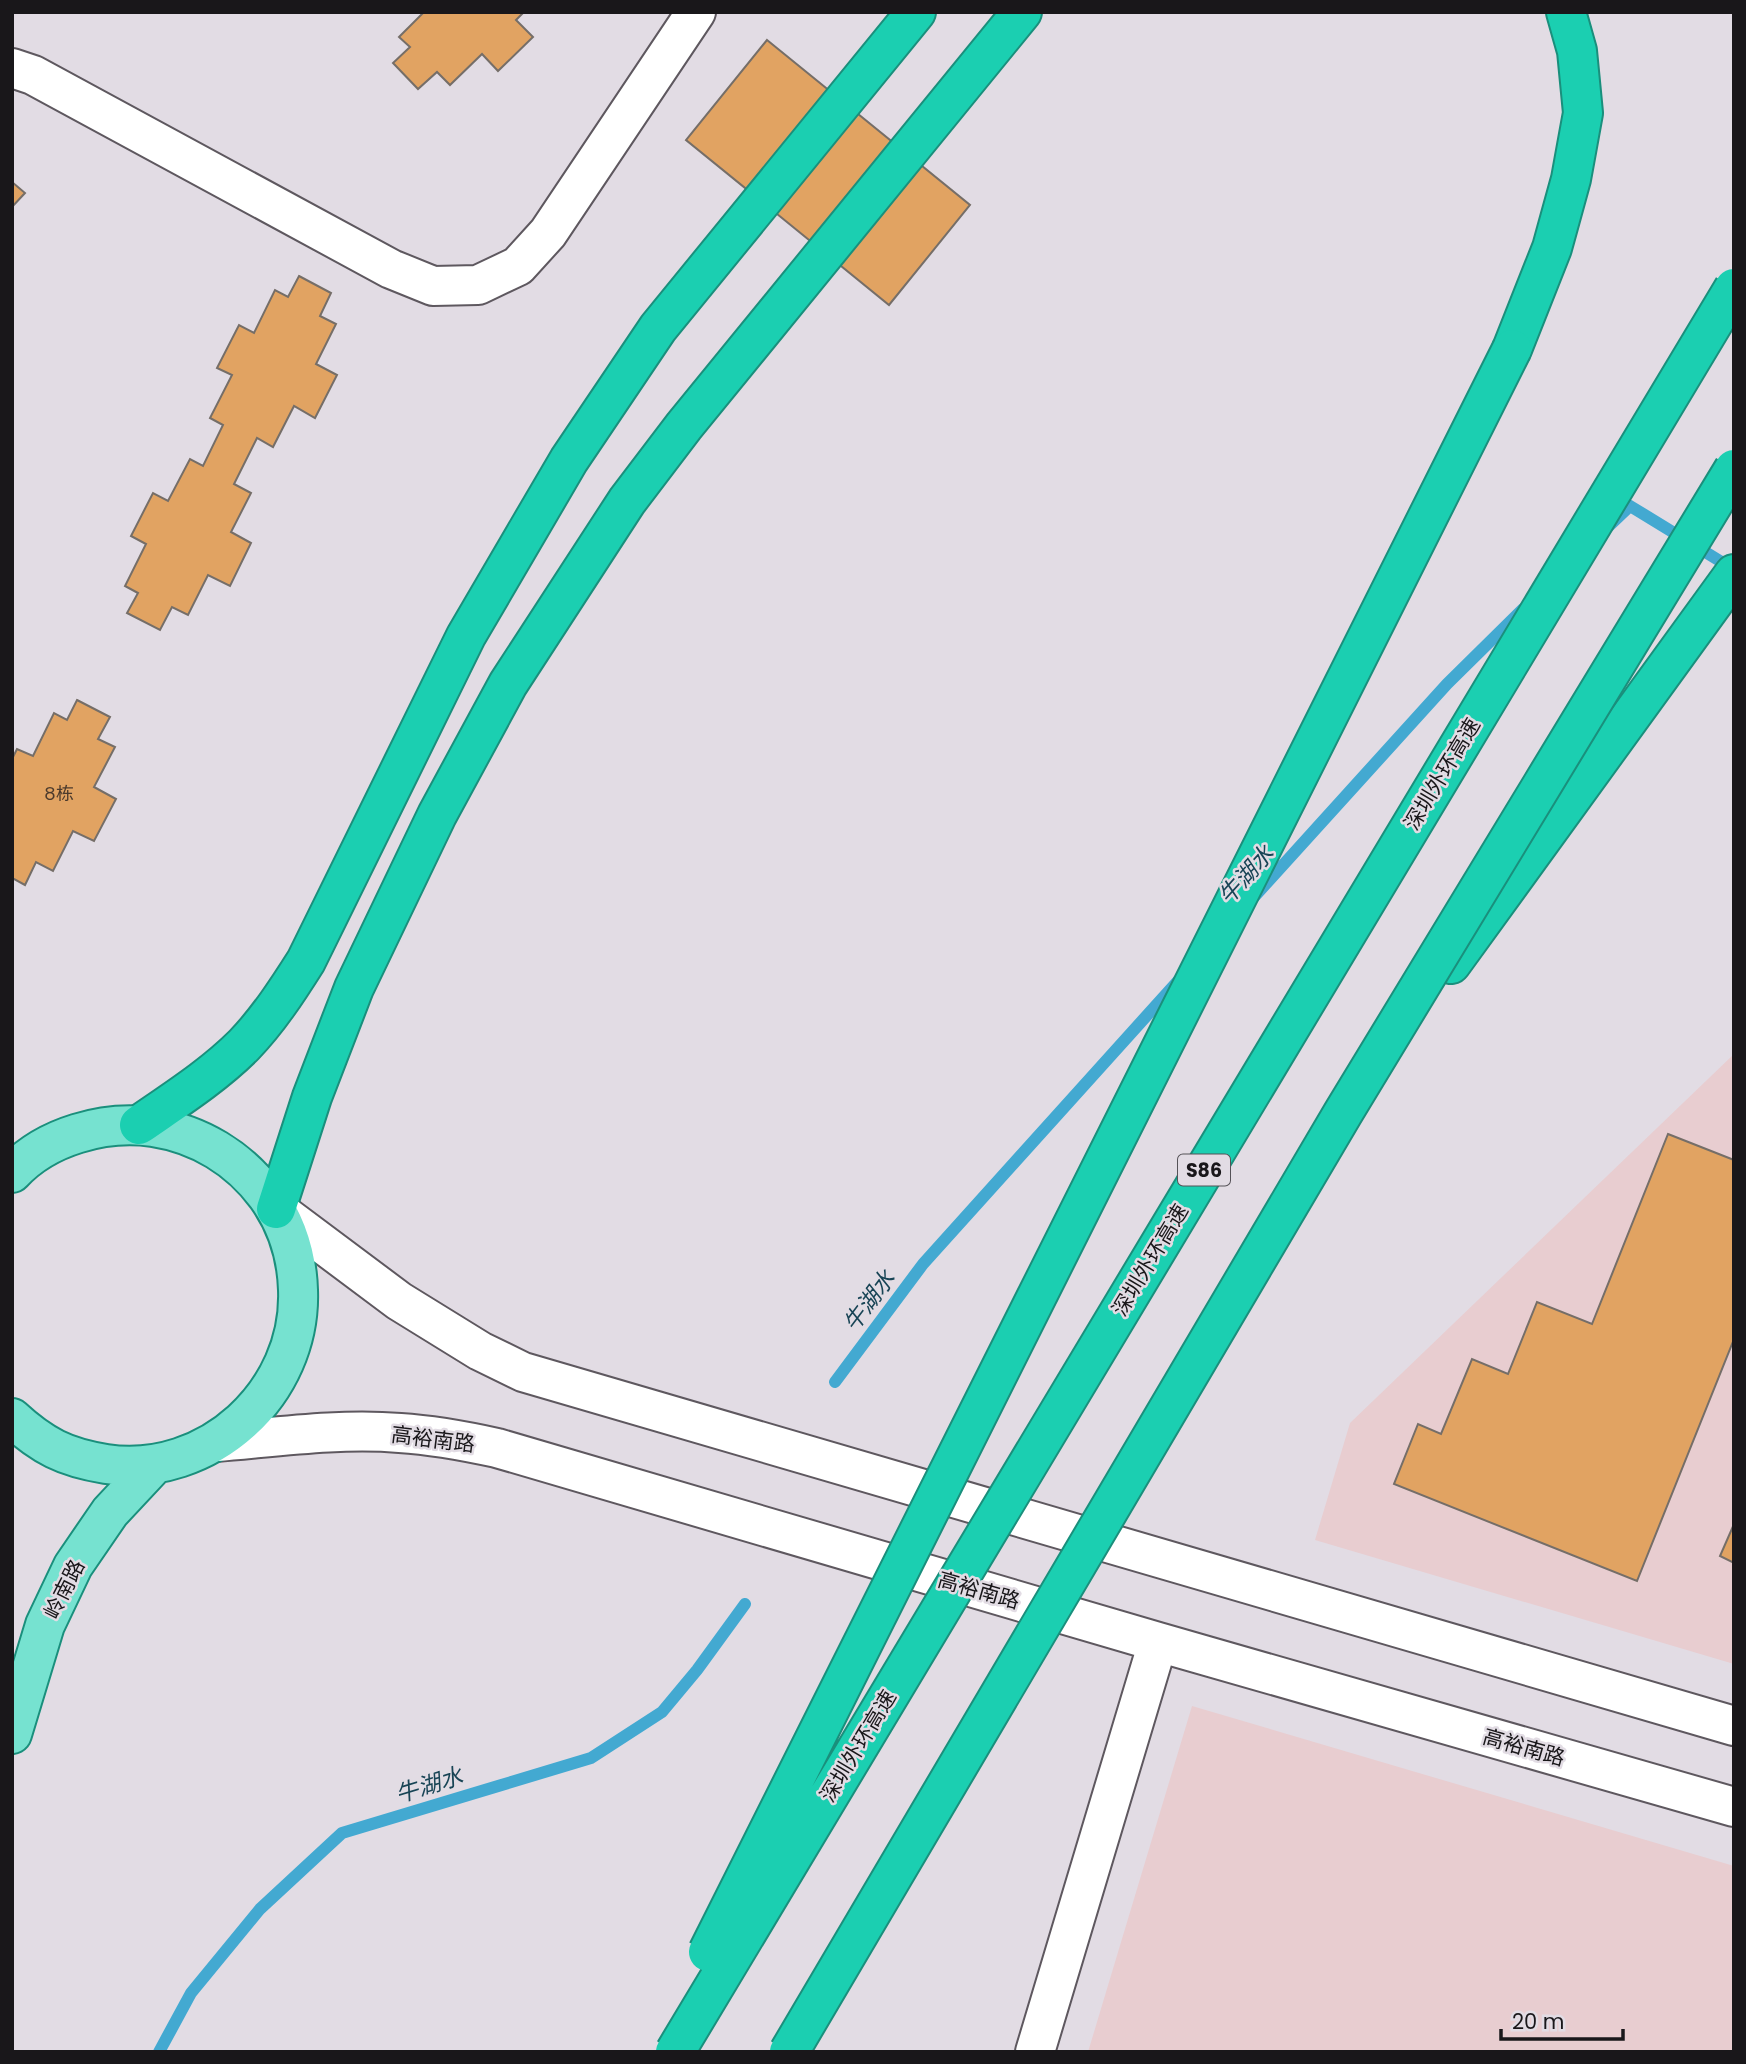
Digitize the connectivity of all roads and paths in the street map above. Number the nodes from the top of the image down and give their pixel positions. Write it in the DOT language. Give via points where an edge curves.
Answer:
graph roads {
  1 [pos="696,12"];
  2 [pos="916,12"];
  3 [pos="1022,12"];
  4 [pos="1566,12"];
  5 [pos="12,68"];
  6 [pos="1734,288"];
  7 [pos="1734,469"];
  8 [pos="1734,574"];
  9 [pos="1343,1113"];
  10 [pos="139,1125"];
  11 [pos="28,1150"];
  12 [pos="12,1173"];
  13 [pos="276,1209"];
  14 [pos="12,1418"];
  15 [pos="216,1442"];
  16 [pos="154,1465"];
  17 [pos="1158,1642"];
  18 [pos="1734,1726"];
  19 [pos="12,1734"];
  20 [pos="1734,1807"];
  21 [pos="658,2052"];
  22 [pos="675,2052"];
  23 [pos="789,2052"];
  24 [pos="1035,2052"];
  1 -- 5 [label="street" via="548,233 518,266 478,285 433,286 391,269 33,75"];
  2 -- 10 [label="highway" via="659,328 569,460 466,636 288,991 244,1045"];
  3 -- 13 [label="highway" via="676,436 627,501 508,684 437,816 354,988"];
  4 -- 21 [label="highway, bridge" via="1577,51 1583,113 1552,248 1512,349"];
  6 -- 22 [label="highway, 深圳外环高速 / S86, bridge"];
  7 -- 9 [label="highway, bridge"];
  8 -- 9 [label="highway, bridge"];
  9 -- 23 [label="highway, bridge"];
  10 -- 11 [label="main road" via="106,1127"];
  10 -- 13 [label="main road" via="173,1130 232,1159"];
  11 -- 12 [label="main road"];
  13 -- 15 [label="main road" via="298,1271 294,1337 265,1397 243,1422"];
  13 -- 18 [label="street" via="399,1301 523,1372"];
  14 -- 16 [label="main road" via="56,1450 88,1461"];
  15 -- 16 [label="main road"];
  15 -- 17 [label="street, 高裕南路" via="375,1432 449,1438 497,1448"];
  16 -- 19 [label="main road, 岭南路" via="110,1512 74,1566 45,1625"];
  17 -- 20 [label="street, 高裕南路"];
  17 -- 24 [label="street"];
}
